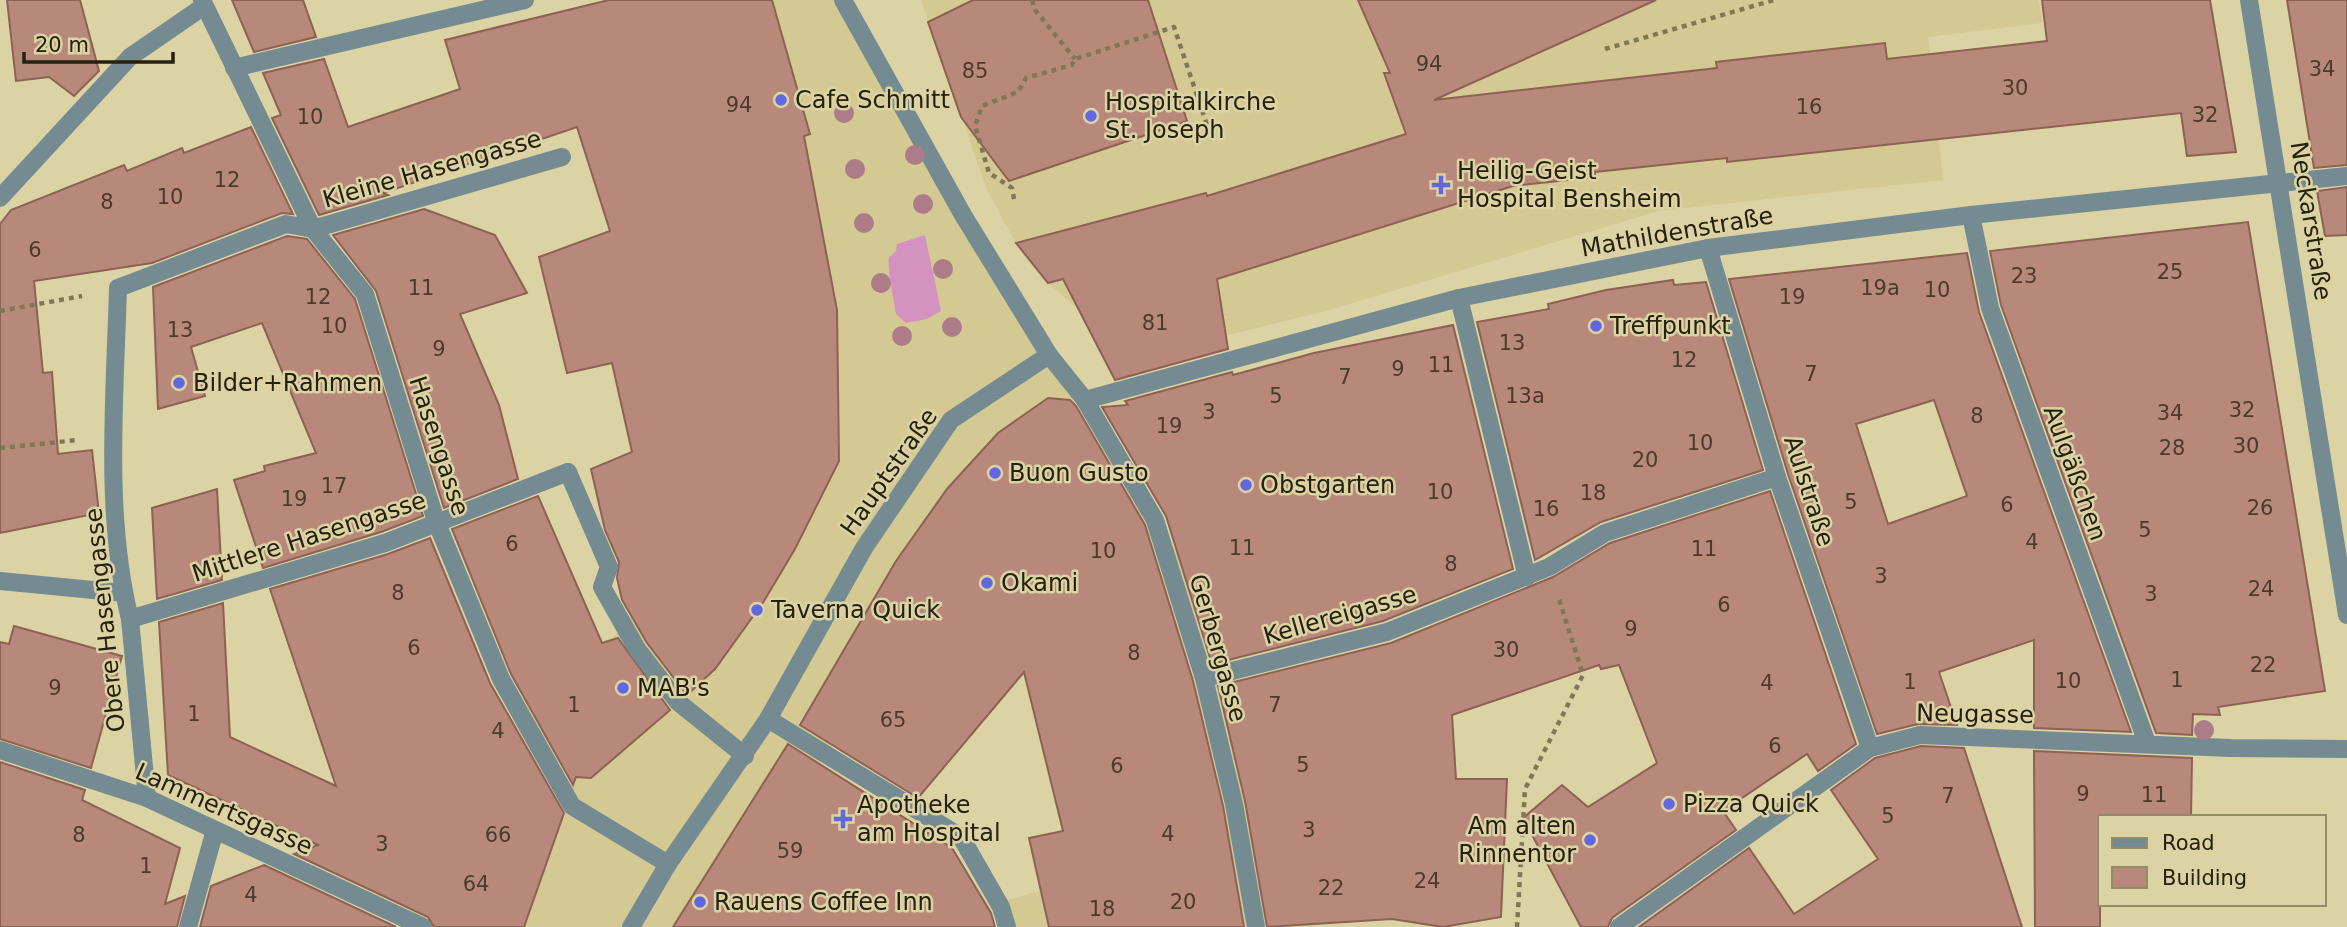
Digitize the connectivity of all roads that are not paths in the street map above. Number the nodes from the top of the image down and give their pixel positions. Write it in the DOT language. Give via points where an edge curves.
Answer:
graph roads {
  1 [pos="526,0"];
  2 [pos="844,0"];
  3 [pos="2249,0"];
  4 [pos="203,3"];
  5 [pos="234,68"];
  6 [pos="562,157"];
  7 [pos="2347,176"];
  8 [pos="2280,182"];
  9 [pos="0,198"];
  10 [pos="1971,215"];
  11 [pos="313,229"];
  12 [pos="1708,248"];
  13 [pos="118,288"];
  14 [pos="1459,298"];
  15 [pos="1049,355"];
  16 [pos="1085,400"];
  17 [pos="1777,477"];
  18 [pos="436,521"];
  19 [pos="1527,577"];
  20 [pos="0,581"];
  21 [pos="124,593"];
  22 [pos="2347,615"];
  23 [pos="130,619"];
  24 [pos="1204,678"];
  25 [pos="768,719"];
  26 [pos="2147,743"];
  27 [pos="1870,748"];
  28 [pos="0,750"];
  29 [pos="2347,750"];
  30 [pos="745,756"];
  31 [pos="147,798"];
  32 [pos="215,830"];
  33 [pos="668,864"];
  34 [pos="188,927"];
  35 [pos="423,927"];
  36 [pos="631,927"];
  37 [pos="1007,927"];
  38 [pos="1256,927"];
  39 [pos="1619,927"];
  1 -- 5 [label="street"];
  2 -- 15 [label="street" via="962,215"];
  3 -- 8 [label="street, Neckarstraße"];
  4 -- 5 [label="street, Hasengasse"];
  4 -- 9 [label="street, Hasengasse" via="130,57"];
  5 -- 11 [label="street, Hasengasse"];
  6 -- 11 [label="street, Kleine Hasengasse"];
  7 -- 8 [label="street, Mathildenstraße"];
  8 -- 10 [label="street, Mathildenstraße"];
  8 -- 22 [label="street, Neckarstraße"];
  10 -- 12 [label="street, Mathildenstraße"];
  10 -- 26 [label="street, Aulgäßchen" via="1990,308"];
  11 -- 13 [label="street, Kleine Hasengasse" via="286,224"];
  11 -- 18 [label="street, Hasengasse" via="365,294"];
  12 -- 14 [label="street, Mathildenstraße"];
  12 -- 17 [label="street, Aulstraße"];
  13 -- 21 [label="street, Obere Hasengasse" via="114,437"];
  14 -- 16 [label="street, Mathildenstraße"];
  14 -- 19 [label="street"];
  15 -- 16 [label="street"];
  15 -- 25 [label="street, Hauptstraße" via="951,420 864,548"];
  16 -- 24 [label="street, Gerbergasse" via="1155,520"];
  17 -- 19 [label="street, Kellereigasse" via="1605,533"];
  17 -- 27 [label="street, Aulstraße"];
  18 -- 23 [label="street, Mittlere Hasengasse" via="384,543"];
  18 -- 30 [label="street, Mittlere Hasengasse" via="568,472 609,567 602,587 637,649 678,702"];
  18 -- 33 [label="street, Hasengasse" via="501,679 572,806"];
  19 -- 24 [label="street, Kellereigasse" via="1387,632"];
  20 -- 21 [label="street"];
  21 -- 23 [label="street, Obere Hasengasse"];
  23 -- 31 [label="street, Obere Hasengasse"];
  24 -- 38 [label="street, Gerbergasse" via="1234,804"];
  25 -- 30 [label="street, Hauptstraße"];
  25 -- 37 [label="street" via="961,837 1001,907"];
  26 -- 27 [label="street, Neugasse" via="1920,735"];
  26 -- 29 [label="street, Neugasse"];
  27 -- 39 [label="street, Neugasse"];
  28 -- 31 [label="street, Lammertsgasse"];
  30 -- 33 [label="street, Hauptstraße"];
  31 -- 32 [label="street, Lammertsgasse"];
  32 -- 34 [label="street"];
  32 -- 35 [label="street, Lammertsgasse"];
  33 -- 36 [label="street, Hauptstraße"];
}
